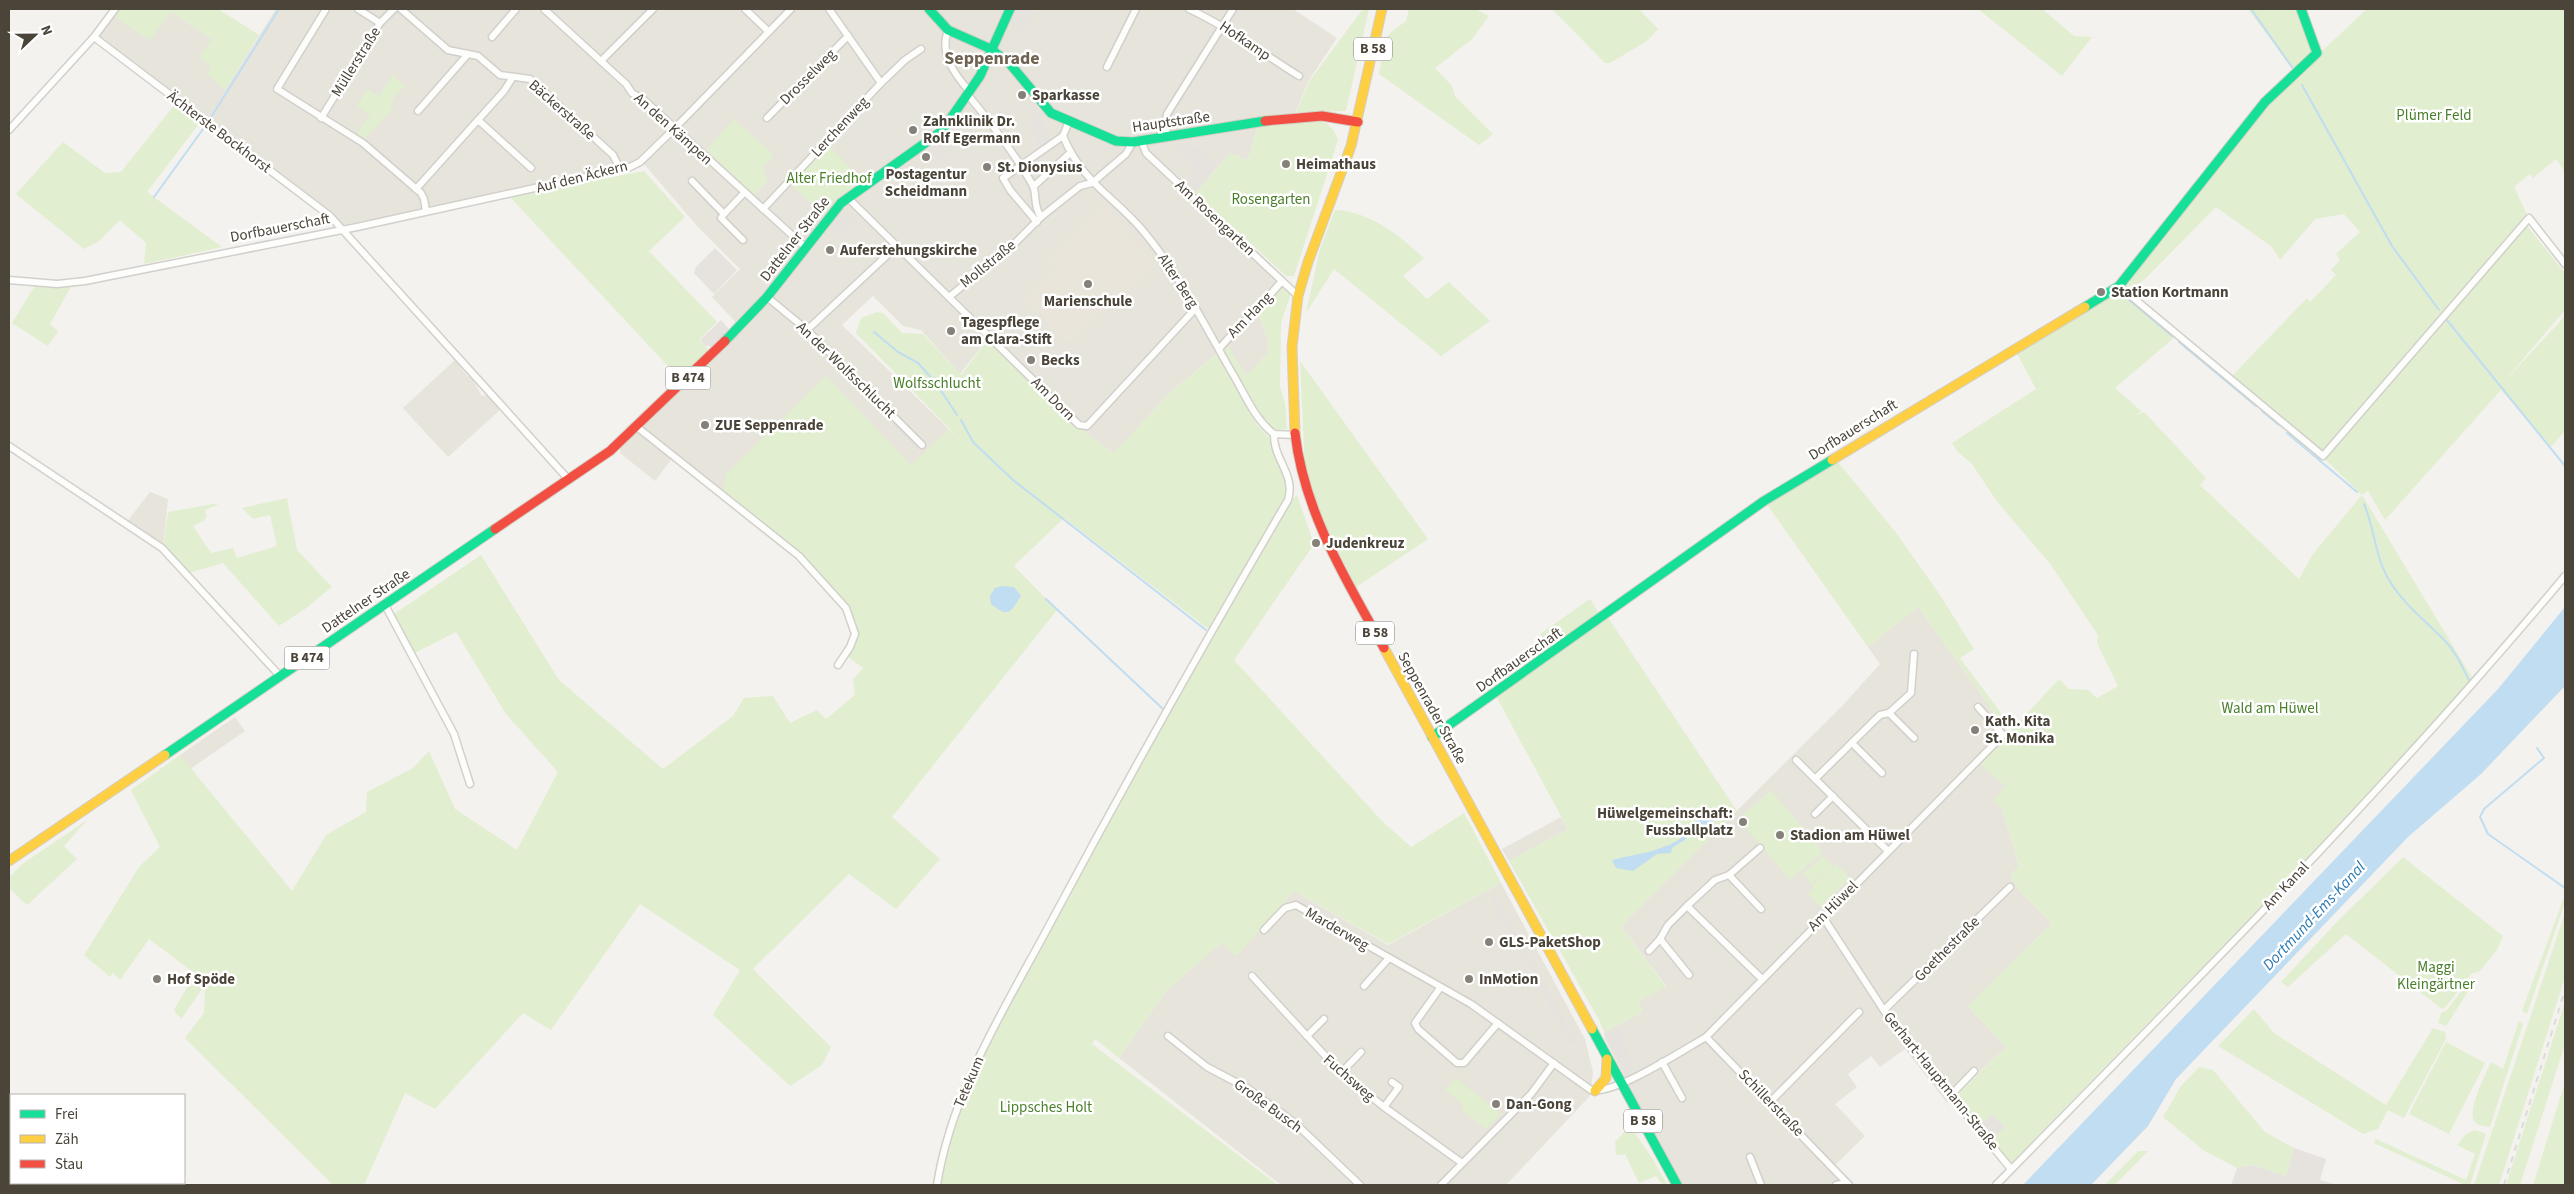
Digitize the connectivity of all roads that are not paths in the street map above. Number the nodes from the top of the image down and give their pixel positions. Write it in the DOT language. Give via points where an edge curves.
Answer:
graph roads {
  1 [pos="115,9"];
  2 [pos="326,9"];
  3 [pos="358,9"];
  4 [pos="394,9"];
  5 [pos="402,9"];
  6 [pos="516,9"];
  7 [pos="545,9"];
  8 [pos="653,9"];
  9 [pos="745,9"];
  10 [pos="791,9"];
  11 [pos="830,9"];
  12 [pos="929,9"];
  13 [pos="1010,9"];
  14 [pos="1136,9"];
  15 [pos="1189,9"];
  16 [pos="1233,9"];
  17 [pos="1382,9"];
  18 [pos="2301,9"];
  19 [pos="380,23"];
  20 [pos="1223,25"];
  21 [pos="948,30"];
  22 [pos="768,32"];
  23 [pos="94,36"];
  24 [pos="848,36"];
  25 [pos="492,37"];
  26 [pos="991,49"];
  27 [pos="921,50"];
  28 [pos="468,54"];
  29 [pos="602,61"];
  30 [pos="1107,67"];
  31 [pos="1299,76"];
  32 [pos="513,77"];
  33 [pos="881,83"];
  34 [pos="969,93"];
  35 [pos="418,111"];
  36 [pos="321,118"];
  37 [pos="767,118"];
  38 [pos="478,120"];
  39 [pos="1068,121"];
  40 [pos="1358,122"];
  41 [pos="675,128"];
  42 [pos="9,130"];
  43 [pos="1167,135"];
  44 [pos="1063,136"];
  45 [pos="1137,141"];
  46 [pos="1070,153"];
  47 [pos="1019,165"];
  48 [pos="531,168"];
  49 [pos="620,170"];
  50 [pos="692,181"];
  51 [pos="1092,183"];
  52 [pos="1034,186"];
  53 [pos="416,189"];
  54 [pos="744,193"];
  55 [pos="848,198"];
  56 [pos="763,209"];
  57 [pos="426,211"];
  58 [pos="724,214"];
  59 [pos="1039,220"];
  60 [pos="342,229"];
  61 [pos="743,240"];
  62 [pos="805,247"];
  63 [pos="896,247"];
  64 [pos="2565,264"];
  65 [pos="9,280"];
  66 [pos="1282,281"];
  67 [pos="2119,286"];
  68 [pos="1296,294"];
  69 [pos="767,297"];
  70 [pos="949,297"];
  71 [pos="1196,308"];
  72 [pos="807,330"];
  73 [pos="1219,349"];
  74 [pos="637,427"];
  75 [pos="1274,434"];
  76 [pos="1295,435"];
  77 [pos="9,446"];
  78 [pos="922,446"];
  79 [pos="569,480"];
  80 [pos="2565,576"];
  81 [pos="385,605"];
  82 [pos="1914,654"];
  83 [pos="838,665"];
  84 [pos="280,676"];
  85 [pos="1978,707"];
  86 [pos="1889,713"];
  87 [pos="1432,737"];
  88 [pos="1914,738"];
  89 [pos="1852,742"];
  90 [pos="1796,760"];
  91 [pos="1882,772"];
  92 [pos="1815,779"];
  93 [pos="470,784"];
  94 [pos="1832,796"];
  95 [pos="1815,814"];
  96 [pos="1760,848"];
  97 [pos="1888,851"];
  98 [pos="9,861"];
  99 [pos="1730,875"];
  100 [pos="2010,887"];
  101 [pos="1687,906"];
  102 [pos="1762,909"];
  103 [pos="1823,917"];
  104 [pos="1264,930"];
  105 [pos="1660,939"];
  106 [pos="1649,951"];
  107 [pos="1389,958"];
  108 [pos="1689,975"];
  109 [pos="1252,976"];
  110 [pos="1762,979"];
  111 [pos="1364,986"];
  112 [pos="1440,988"];
  113 [pos="1884,1010"];
  114 [pos="1859,1012"];
  115 [pos="1324,1019"];
  116 [pos="1498,1022"];
  117 [pos="1168,1036"];
  118 [pos="1308,1036"];
  119 [pos="1706,1037"];
  120 [pos="1360,1052"];
  121 [pos="1607,1056"];
  122 [pos="1662,1062"];
  123 [pos="1554,1064"];
  124 [pos="1974,1071"];
  125 [pos="1341,1073"];
  126 [pos="1392,1082"];
  127 [pos="1622,1083"];
  128 [pos="1595,1091"];
  129 [pos="1951,1095"];
  130 [pos="1682,1098"];
  131 [pos="1770,1102"];
  132 [pos="1384,1107"];
  133 [pos="1750,1156"];
  134 [pos="1462,1163"];
  135 [pos="2011,1169"];
  136 [pos="1848,1184"];
  137 [pos="937,1185"];
  138 [pos="1360,1185"];
  139 [pos="1441,1185"];
  140 [pos="1677,1185"];
  141 [pos="1761,1185"];
  142 [pos="1836,1185"];
  143 [pos="1996,1185"];
  1 -- 23 [label="street"];
  2 -- 36 [label="street" via="277,89"];
  3 -- 19 [label="street"];
  4 -- 19 [label="street, Müllerstraße"];
  5 -- 28 [label="street, Bäckerstraße" via="448,50"];
  6 -- 25 [label="street"];
  7 -- 29 [label="street, An den Kämpen"];
  8 -- 29 [label="street"];
  9 -- 22 [label="street"];
  10 -- 22 [label="street, Auf den Äckern"];
  11 -- 24 [label="street"];
  12 -- 21 [label="main road"];
  13 -- 26 [label="main road, B 474"];
  14 -- 30 [label="street"];
  15 -- 20 [label="street, Hofkamp"];
  16 -- 20 [label="street"];
  17 -- 40 [label="main road, Seppenrader Straße / B 58"];
  18 -- 67 [label="main road" via="2317,53 2265,102"];
  19 -- 36 [label="street, Müllerstraße"];
  20 -- 31 [label="street, Hofkamp" via="1240,40"];
  20 -- 43 [label="street" via="1167,114"];
  21 -- 26 [label="main road, Hauptstraße"];
  21 -- 34 [label="street" via="945,42 951,67"];
  22 -- 41 [label="street, Auf den Äckern"];
  23 -- 42 [label="street"];
  23 -- 60 [label="street, Ächterste Bockhorst" via="330,216"];
  24 -- 33 [label="street"];
  24 -- 37 [label="street, Drosselweg"];
  26 -- 34 [label="main road, Dattelner Straße / B 474"];
  26 -- 39 [label="main road, Hauptstraße" via="1010,64 1051,113"];
  27 -- 33 [label="street, Lerchenweg"];
  28 -- 32 [label="street, Bäckerstraße" via="478,56 500,75"];
  28 -- 35 [label="street"];
  29 -- 41 [label="street, An den Kämpen" via="632,93"];
  32 -- 38 [label="street"];
  32 -- 49 [label="street, Bäckerstraße" via="530,79 614,155"];
  33 -- 56 [label="street, Lerchenweg"];
  34 -- 47 [label="street"];
  34 -- 55 [label="main road, Dattelner Straße / B 474" via="937,135"];
  36 -- 53 [label="street" via="363,143"];
  38 -- 48 [label="street"];
  38 -- 53 [label="street"];
  39 -- 44 [label="street"];
  39 -- 45 [label="main road, Hauptstraße" via="1116,141"];
  40 -- 43 [label="main road, Hauptstraße" via="1322,116 1290,118"];
  40 -- 68 [label="main road, Seppenrader Straße / B 58"];
  41 -- 49 [label="street, Auf den Äckern" via="640,162"];
  41 -- 54 [label="street, An den Kämpen"];
  43 -- 45 [label="main road, Hauptstraße"];
  44 -- 46 [label="street, Alter Berg"];
  44 -- 47 [label="street"];
  45 -- 51 [label="street, Mollstraße"];
  45 -- 66 [label="street, Am Rosengarten"];
  46 -- 51 [label="street, Alter Berg"];
  46 -- 52 [label="street"];
  47 -- 52 [label="street"];
  47 -- 59 [label="street" via="1005,175 1004,180"];
  49 -- 57 [label="street, Auf den Äckern"];
  50 -- 58 [label="street"];
  51 -- 59 [label="street, Mollstraße" via="1080,186"];
  51 -- 71 [label="street, Alter Berg" via="1144,231"];
  52 -- 59 [label="street" via="1034,205"];
  53 -- 57 [label="street" via="424,198"];
  54 -- 56 [label="street, An den Kämpen"];
  54 -- 58 [label="street"];
  55 -- 62 [label="main road, Dattelner Straße / B 474" via="835,209"];
  55 -- 63 [label="street, Mollstraße"];
  56 -- 62 [label="street, An den Kämpen"];
  57 -- 60 [label="street, Auf den Äckern"];
  58 -- 61 [label="street" via="720,218"];
  59 -- 70 [label="street, Mollstraße"];
  60 -- 65 [label="street, Dorfbauerschaft" via="78,283"];
  60 -- 79 [label="street, Dorfbauerschaft"];
  62 -- 69 [label="main road, Dattelner Straße / B 474"];
  63 -- 70 [label="street, Mollstraße"];
  63 -- 72 [label="street"];
  64 -- 67 [label="street" via="2529,218 2323,456"];
  66 -- 68 [label="street, Am Rosengarten"];
  66 -- 73 [label="street, Am Hang"];
  67 -- 87 [label="main road, Dorfbauerschaft" via="1764,501"];
  68 -- 76 [label="main road, Seppenrader Straße / B 58" via="1292,347"];
  69 -- 72 [label="street, An der Wolfsschlucht"];
  69 -- 74 [label="main road, Dattelner Straße / B 474" via="716,352"];
  70 -- 71 [label="street, Am Dorn" via="1079,425 1084,426"];
  71 -- 73 [label="street, Alter Berg"];
  72 -- 78 [label="street, An der Wolfsschlucht"];
  73 -- 75 [label="street, Alter Berg" via="1257,417"];
  74 -- 79 [label="main road, Dattelner Straße / B 474"];
  74 -- 83 [label="street" via="799,556 830,589 846,608 855,634"];
  75 -- 76 [label="street"];
  75 -- 137 [label="street, Tetekum" via="1276,453 1291,484 1288,500 1118,796 967,1079 941,1156"];
  76 -- 87 [label="main road, Seppenrader Straße / B 58" via="1306,490 1318,523"];
  77 -- 84 [label="street" via="162,548"];
  79 -- 81 [label="main road, Dattelner Straße / B 474"];
  80 -- 135 [label="street, Am Kanal" via="2483,675 2210,967"];
  81 -- 84 [label="main road, Dattelner Straße / B 474"];
  81 -- 93 [label="street" via="454,734"];
  82 -- 86 [label="street" via="1910,693"];
  84 -- 98 [label="main road, Dattelner Straße / B 474"];
  85 -- 97 [label="street, Am Hüwel" via="2003,735"];
  86 -- 88 [label="street"];
  86 -- 89 [label="street" via="1880,715"];
  87 -- 121 [label="main road, Seppenrader Straße / B 58"];
  89 -- 91 [label="street"];
  89 -- 92 [label="street"];
  90 -- 92 [label="street"];
  92 -- 94 [label="street"];
  94 -- 95 [label="street"];
  94 -- 97 [label="street"];
  96 -- 99 [label="street"];
  97 -- 103 [label="street, Am Hüwel"];
  99 -- 101 [label="street" via="1715,880"];
  99 -- 102 [label="street"];
  100 -- 113 [label="street, Goethestraße"];
  101 -- 105 [label="street" via="1668,925"];
  101 -- 110 [label="street"];
  103 -- 110 [label="street, Am Hüwel"];
  103 -- 113 [label="street, Gerhart-Hauptmann-Straße"];
  104 -- 107 [label="street, Marderweg" via="1285,908 1296,905"];
  105 -- 106 [label="street"];
  105 -- 108 [label="street"];
  107 -- 111 [label="street, Marderweg"];
  107 -- 112 [label="street, Marderweg"];
  109 -- 118 [label="street, Fuchsweg"];
  110 -- 119 [label="street, Am Hüwel"];
  112 -- 116 [label="street, Marderweg"];
  112 -- 116 [label="street" via="1415,1023 1457,1063 1464,1063"];
  113 -- 129 [label="street, Gerhart-Hauptmann-Straße" via="1898,1032"];
  114 -- 131 [label="street"];
  115 -- 118 [label="street"];
  116 -- 123 [label="street, Marderweg"];
  117 -- 138 [label="street, Große Busch" via="1207,1067 1247,1088 1296,1124"];
  118 -- 125 [label="street, Fuchsweg"];
  119 -- 122 [label="street, Am Hüwel"];
  119 -- 131 [label="street, Schillerstraße"];
  120 -- 125 [label="street"];
  121 -- 127 [label="main road, Seppenrader Straße / B 58"];
  121 -- 128 [label="main road" via="1606,1078"];
  122 -- 127 [label="street, Am Hüwel"];
  122 -- 130 [label="street"];
  123 -- 128 [label="street, Marderweg"];
  123 -- 134 [label="street" via="1531,1094"];
  124 -- 129 [label="street"];
  125 -- 132 [label="street, Fuchsweg"];
  126 -- 132 [label="street" via="1399,1087"];
  127 -- 128 [label="street"];
  127 -- 140 [label="main road, Seppenrader Straße / B 58"];
  129 -- 135 [label="street, Gerhart-Hauptmann-Straße"];
  131 -- 136 [label="street, Schillerstraße"];
  132 -- 134 [label="street, Fuchsweg"];
  133 -- 141 [label="street"];
  134 -- 139 [label="street"];
  135 -- 143 [label="street, Am Kanal"];
  136 -- 142 [label="street"];
}
